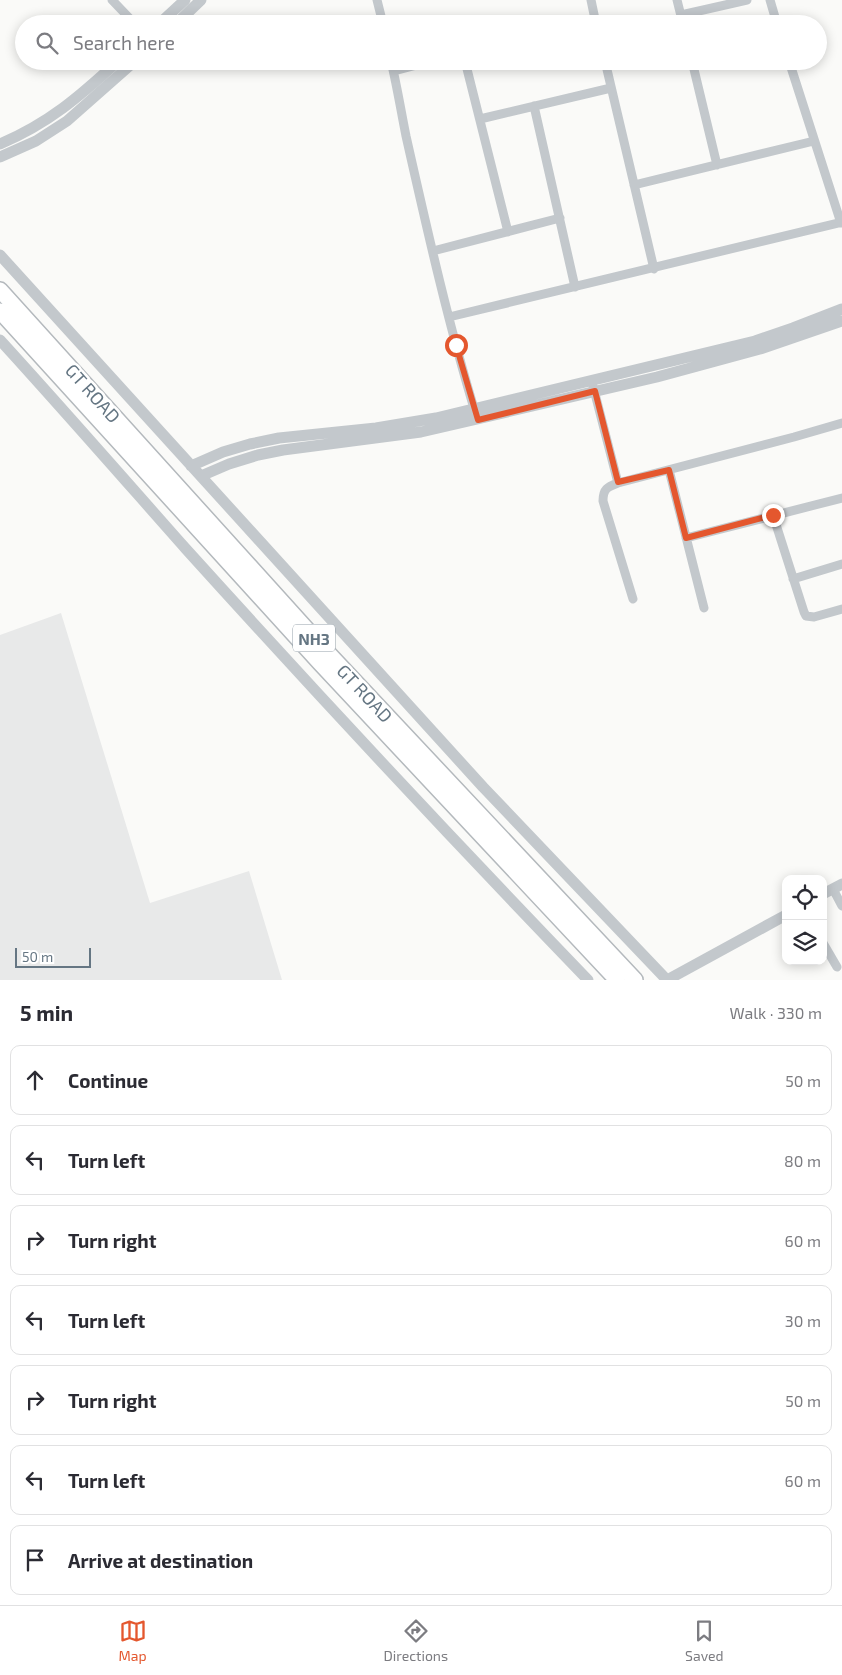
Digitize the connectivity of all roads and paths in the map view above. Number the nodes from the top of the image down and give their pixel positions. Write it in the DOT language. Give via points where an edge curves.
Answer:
graph roads {
  1 [pos="112,0"];
  2 [pos="185,0"];
  3 [pos="201,0"];
  4 [pos="388,0"];
  5 [pos="591,0"];
  6 [pos="677,0"];
  7 [pos="747,0"];
  8 [pos="770,0"];
  9 [pos="378,1"];
  10 [pos="126,15"];
  11 [pos="169,15"];
  12 [pos="185,15"];
  13 [pos="381,15"];
  14 [pos="594,15"];
  15 [pos="681,15"];
  16 [pos="698,15"];
  17 [pos="774,15"];
  18 [pos="108,70"];
  19 [pos="125,70"];
  20 [pos="398,70"];
  21 [pos="467,70"];
  22 [pos="607,70"];
  23 [pos="694,70"];
  24 [pos="792,70"];
  25 [pos="394,71"];
  26 [pos="612,88"];
  27 [pos="534,106"];
  28 [pos="480,119"];
  29 [pos="814,141"];
  30 [pos="0,144"];
  31 [pos="0,157"];
  32 [pos="717,165"];
  33 [pos="634,185"];
  34 [pos="560,218"];
  35 [pos="842,222"];
  36 [pos="508,232"];
  37 [pos="433,250"];
  38 [pos="0,255"];
  39 [pos="654,269"];
  40 [pos="575,287"];
  41 [pos="0,290"];
  42 [pos="842,309"];
  43 [pos="0,311"];
  44 [pos="449,317"];
  45 [pos="842,320"];
  46 [pos="0,340"];
  47 [pos="593,385"];
  48 [pos="476,414"];
  49 [pos="842,423"];
  50 [pos="191,466"];
  51 [pos="669,470"];
  52 [pos="201,476"];
  53 [pos="618,482"];
  54 [pos="842,498"];
  55 [pos="773,515"];
  56 [pos="686,538"];
  57 [pos="842,564"];
  58 [pos="793,579"];
  59 [pos="633,599"];
  60 [pos="704,608"];
  61 [pos="842,609"];
  62 [pos="833,889"];
  63 [pos="842,906"];
  64 [pos="782,917"];
  65 [pos="827,950"];
  66 [pos="837,967"];
  67 [pos="588,980"];
  68 [pos="617,980"];
  69 [pos="635,980"];
  70 [pos="667,980"];
  1 -- 10 [label="street"];
  2 -- 11 [label="street"];
  3 -- 12 [label="street"];
  4 -- 9 [label="street"];
  5 -- 14 [label="street"];
  6 -- 15 [label="street"];
  7 -- 16 [label="street"];
  8 -- 17 [label="street"];
  9 -- 13 [label="street"];
  18 -- 30 [label="street" via="58,113"];
  19 -- 31 [label="street" via="68,121 36,141"];
  20 -- 25 [label="street"];
  21 -- 28 [label="street"];
  22 -- 26 [label="street"];
  23 -- 32 [label="street"];
  24 -- 29 [label="street"];
  25 -- 37 [label="street"];
  26 -- 27 [label="street"];
  26 -- 33 [label="street"];
  27 -- 28 [label="street"];
  27 -- 34 [label="street"];
  28 -- 36 [label="street"];
  29 -- 32 [label="street"];
  29 -- 35 [label="street"];
  32 -- 33 [label="street"];
  33 -- 39 [label="street"];
  34 -- 36 [label="street"];
  34 -- 40 [label="street"];
  35 -- 39 [label="street"];
  36 -- 37 [label="street"];
  37 -- 44 [label="street"];
  38 -- 50 [label="street"];
  39 -- 40 [label="street"];
  40 -- 44 [label="street"];
  41 -- 69 [label="highway, GT ROAD / NH3" via="328,654"];
  42 -- 47 [label="street" via="755,341"];
  43 -- 68 [label="highway, GT ROAD / NH3" via="320,663"];
  44 -- 48 [label="street"];
  45 -- 47 [label="street" via="760,349 657,377"];
  46 -- 67 [label="street" via="285,657"];
  47 -- 48 [label="street"];
  47 -- 53 [label="street"];
  48 -- 50 [label="street" via="279,438 223,452"];
  48 -- 52 [label="street" via="421,432 275,452"];
  49 -- 51 [label="street"];
  50 -- 52 [label="street"];
  51 -- 53 [label="street"];
  51 -- 56 [label="street"];
  52 -- 70 [label="street" via="483,787"];
  53 -- 59 [label="street" via="606,488 604,501"];
  54 -- 55 [label="street"];
  55 -- 56 [label="street"];
  55 -- 58 [label="street"];
  56 -- 60 [label="street"];
  57 -- 58 [label="street"];
  58 -- 61 [label="street" via="806,616 814,617"];
  62 -- 63 [label="street"];
  64 -- 70 [label="street"];
  65 -- 66 [label="street"];
}
